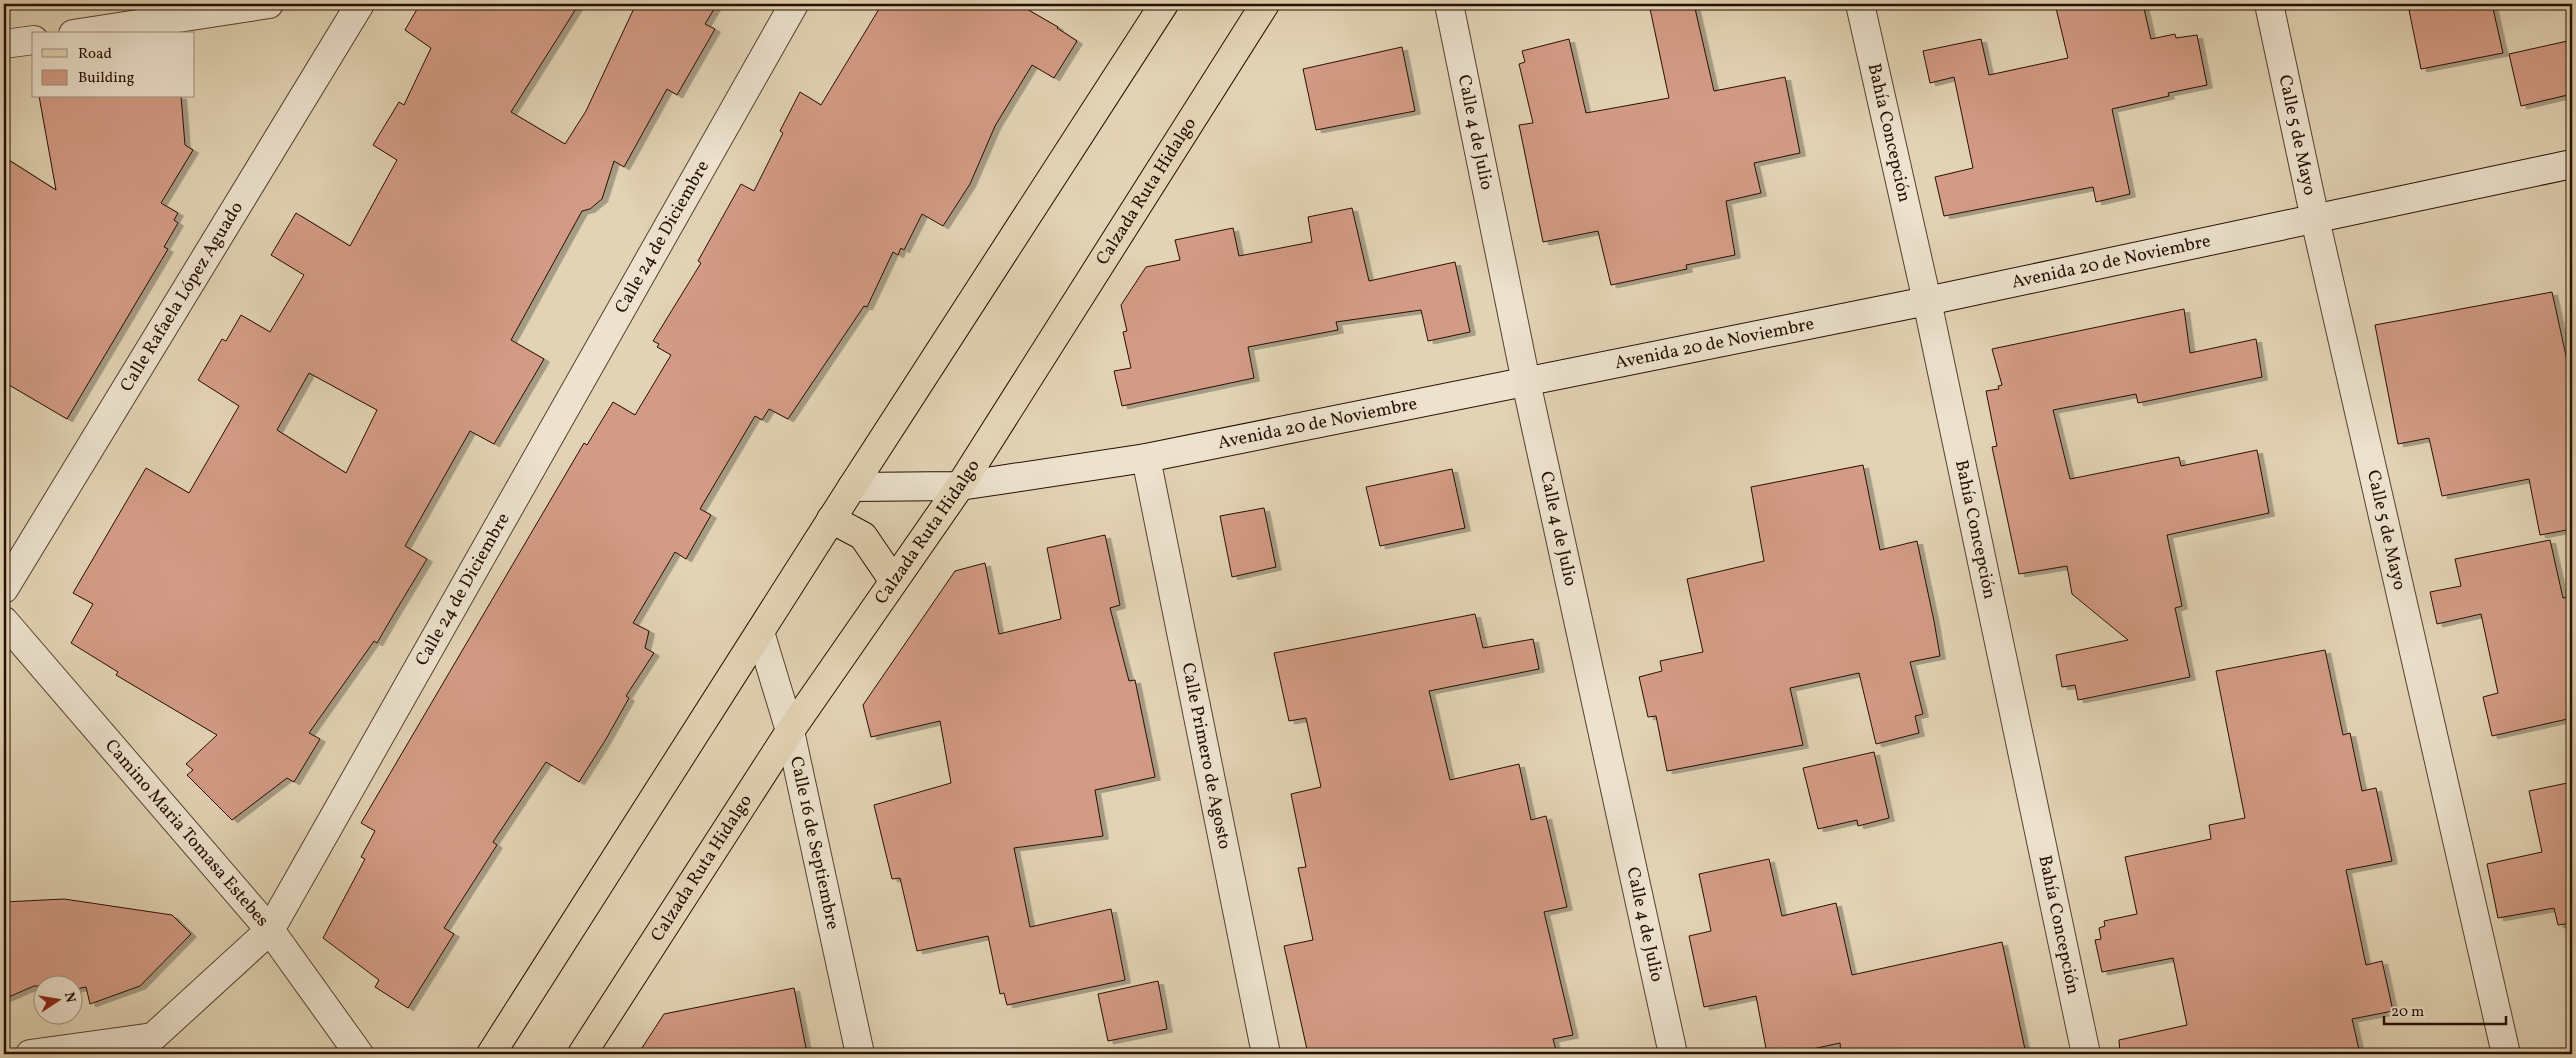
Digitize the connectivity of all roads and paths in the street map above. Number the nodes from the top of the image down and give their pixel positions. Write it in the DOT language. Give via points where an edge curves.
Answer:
graph roads {
  1 [pos="269,4"];
  2 [pos="360,4"];
  3 [pos="794,4"];
  4 [pos="1164,4"];
  5 [pos="1265,4"];
  6 [pos="1449,4"];
  7 [pos="1860,4"];
  8 [pos="2269,4"];
  9 [pos="86,32"];
  10 [pos="32,40"];
  11 [pos="4,44"];
  12 [pos="2572,164"];
  13 [pos="2315,219"];
  14 [pos="1928,301"];
  15 [pos="1526,382"];
  16 [pos="1146,458"];
  17 [pos="960,486"];
  18 [pos="852,487"];
  19 [pos="831,520"];
  20 [pos="893,580"];
  21 [pos="4,589"];
  22 [pos="4,621"];
  23 [pos="760,632"];
  24 [pos="790,731"];
  25 [pos="270,930"];
  26 [pos="30,1054"];
  27 [pos="359,1054"];
  28 [pos="491,1054"];
  29 [pos="582,1054"];
  30 [pos="860,1054"];
  31 [pos="1266,1054"];
  32 [pos="1673,1054"];
  33 [pos="2086,1054"];
  34 [pos="2506,1054"];
  1 -- 9 [label="street"];
  2 -- 21 [label="street, Calle Rafaela López Aguado"];
  3 -- 25 [label="street, Calle 24 de Diciembre"];
  4 -- 18 [label="main road"];
  5 -- 17 [label="main road, Calzada Ruta Hidalgo"];
  6 -- 15 [label="street, Calle 4 de Julio"];
  7 -- 14 [label="street, Bahía Concepción"];
  8 -- 13 [label="street, Calle 5 de Mayo"];
  10 -- 11 [label="street"];
  12 -- 13 [label="street, Avenida 20 de Noviembre"];
  13 -- 14 [label="street, Avenida 20 de Noviembre"];
  13 -- 34 [label="street, Calle 5 de Mayo"];
  14 -- 15 [label="street, Avenida 20 de Noviembre"];
  14 -- 33 [label="street, Bahía Concepción"];
  15 -- 16 [label="street, Avenida 20 de Noviembre"];
  15 -- 32 [label="street, Calle 4 de Julio"];
  16 -- 17 [label="street, Avenida 20 de Noviembre"];
  16 -- 31 [label="street, Calle Primero de Agosto"];
  17 -- 18 [label="street, Avenida 20 de Noviembre"];
  17 -- 20 [label="main road, Calzada Ruta Hidalgo"];
  18 -- 19 [label="main road"];
  19 -- 20 [label="main road" via="862,536"];
  19 -- 23 [label="main road"];
  20 -- 24 [label="main road, Calzada Ruta Hidalgo"];
  22 -- 25 [label="street, Camino Maria Tomasa Estebes"];
  23 -- 24 [label="street, Calle 16 de Septiembre"];
  23 -- 28 [label="main road"];
  24 -- 29 [label="main road, Calzada Ruta Hidalgo"];
  24 -- 30 [label="street, Calle 16 de Septiembre"];
  25 -- 26 [label="street, Calle 24 de Diciembre" via="153,1037"];
  25 -- 27 [label="street, Camino Maria Tomasa Estebes"];
}
